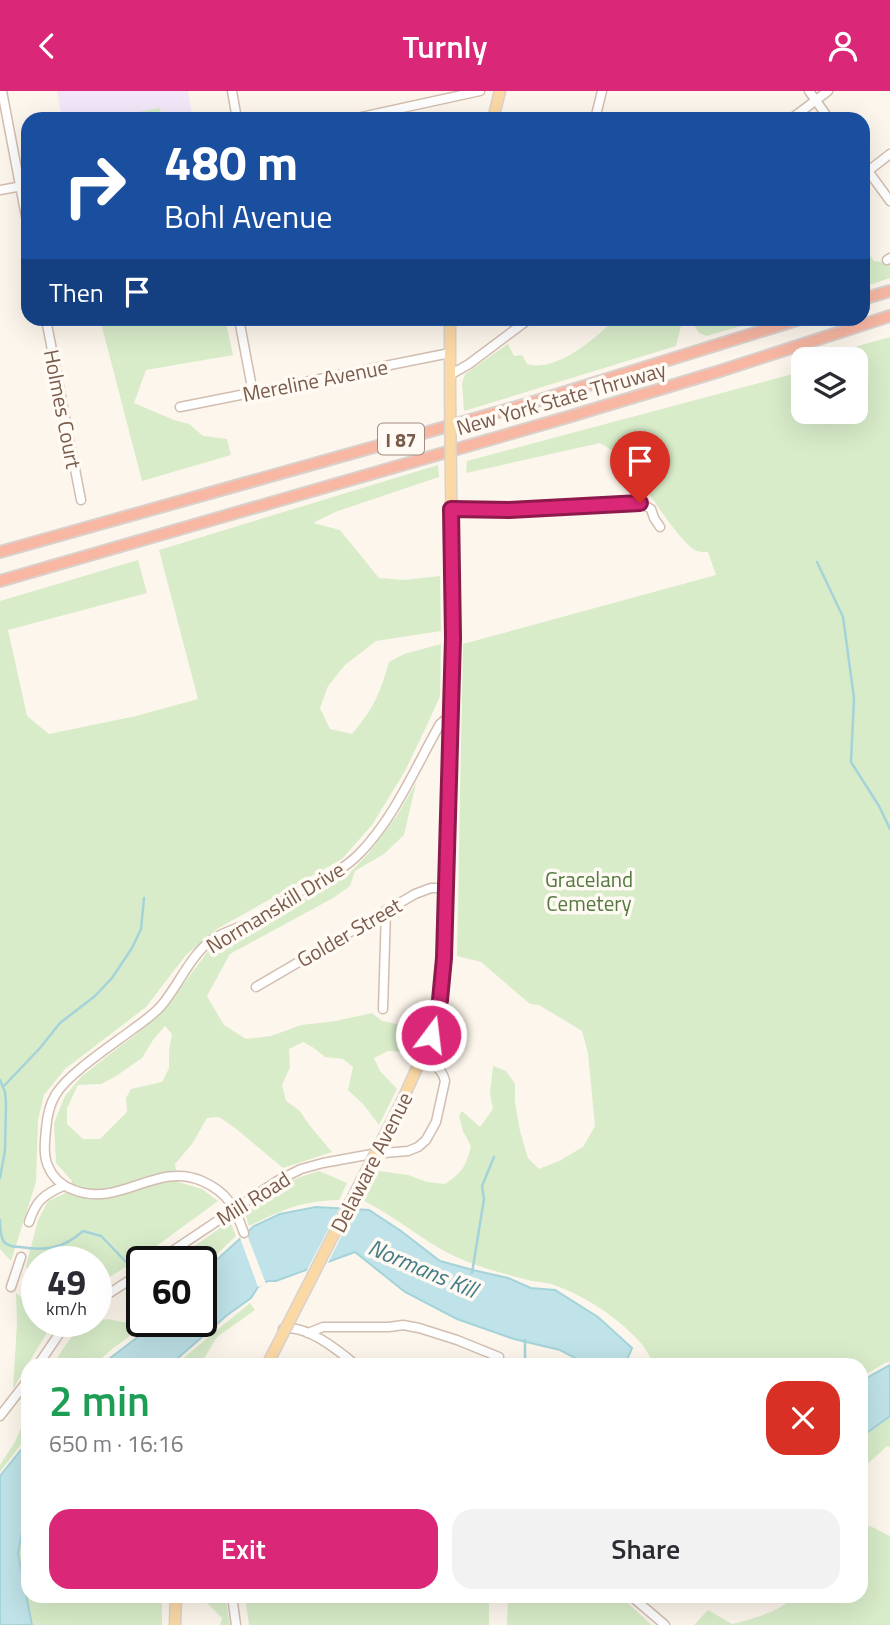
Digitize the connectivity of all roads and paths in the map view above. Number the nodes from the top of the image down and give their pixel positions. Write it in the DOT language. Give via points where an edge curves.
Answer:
graph roads {
  1 [pos="2,91"];
  2 [pos="232,91"];
  3 [pos="480,91"];
  4 [pos="500,91"];
  5 [pos="602,91"];
  6 [pos="809,91"];
  7 [pos="828,91"];
  8 [pos="816,100"];
  9 [pos="236,112"];
  10 [pos="384,112"];
  11 [pos="495,112"];
  12 [pos="596,112"];
  13 [pos="800,112"];
  14 [pos="825,112"];
  15 [pos="890,154"];
  16 [pos="870,166"];
  17 [pos="21,173"];
  18 [pos="870,177"];
  19 [pos="21,186"];
  20 [pos="0,190"];
  21 [pos="890,201"];
  22 [pos="890,291"];
  23 [pos="870,297"];
  24 [pos="890,317"];
  25 [pos="870,322"];
  26 [pos="47,326"];
  27 [pos="240,326"];
  28 [pos="450,326"];
  29 [pos="520,326"];
  30 [pos="778,326"];
  31 [pos="858,326"];
  32 [pos="450,353"];
  33 [pos="450,375"];
  34 [pos="253,393"];
  35 [pos="180,407"];
  36 [pos="81,500"];
  37 [pos="451,509"];
  38 [pos="660,527"];
  39 [pos="0,552"];
  40 [pos="0,581"];
  41 [pos="452,714"];
  42 [pos="446,888"];
  43 [pos="386,910"];
  44 [pos="256,987"];
  45 [pos="383,1009"];
  46 [pos="422,1057"];
  47 [pos="63,1186"];
  48 [pos="235,1208"];
  49 [pos="29,1222"];
  50 [pos="244,1233"];
  51 [pos="179,1246"];
  52 [pos="21,1257"];
  53 [pos="11,1287"];
  54 [pos="308,1333"];
  55 [pos="56,1337"];
  56 [pos="499,1357"];
  57 [pos="43,1358"];
  58 [pos="271,1358"];
  59 [pos="274,1358"];
  60 [pos="347,1358"];
  61 [pos="21,1389"];
  62 [pos="0,1416"];
  63 [pos="176,1603"];
  64 [pos="233,1603"];
  65 [pos="639,1603"];
  66 [pos="175,1625"];
  67 [pos="236,1625"];
  68 [pos="665,1625"];
  1 -- 17 [label="street"];
  2 -- 9 [label="street"];
  3 -- 10 [label="street"];
  4 -- 11 [label="main road"];
  5 -- 12 [label="street"];
  6 -- 8 [label="street"];
  7 -- 8 [label="street"];
  8 -- 13 [label="street"];
  8 -- 14 [label="street"];
  15 -- 16 [label="street"];
  18 -- 21 [label="street"];
  19 -- 20 [label="street"];
  22 -- 23 [label="highway"];
  24 -- 25 [label="highway, New York State Thruway / I 87"];
  26 -- 36 [label="street, Holmes Court"];
  27 -- 34 [label="street"];
  28 -- 32 [label="main road, Delaware Avenue"];
  29 -- 33 [label="street"];
  30 -- 39 [label="highway, New York State Thruway / I 87" via="527,404"];
  31 -- 40 [label="highway, New York State Thruway / I 87" via="568,417"];
  32 -- 33 [label="main road, Delaware Avenue"];
  32 -- 34 [label="street, Mereline Avenue"];
  33 -- 37 [label="main road, Delaware Avenue, bridge"];
  34 -- 35 [label="street, Mereline Avenue"];
  37 -- 38 [label="street" via="640,503 651,509"];
  37 -- 41 [label="main road, Delaware Avenue"];
  41 -- 42 [label="main road, Delaware Avenue"];
  41 -- 47 [label="street, Normanskill Drive" via="440,724 387,820 360,853 327,878 211,940 161,1006 59,1090 47,1115 45,1158"];
  42 -- 43 [label="street, Golder Street" via="423,890"];
  42 -- 46 [label="main road, Delaware Avenue" via="442,988"];
  43 -- 44 [label="street, Golder Street"];
  43 -- 45 [label="street"];
  46 -- 48 [label="street, Mill Road" via="440,1069 445,1081 436,1122 418,1147 301,1169"];
  46 -- 58 [label="main road, Delaware Avenue, bridge"];
  47 -- 48 [label="street" via="101,1195 182,1175 216,1189"];
  47 -- 49 [label="street" via="39,1200"];
  48 -- 50 [label="street"];
  48 -- 51 [label="street, Mill Road"];
  52 -- 53 [label="street"];
  54 -- 56 [label="street" via="323,1327 403,1325"];
  54 -- 59 [label="street" via="292,1328 280,1332"];
  54 -- 60 [label="street"];
  55 -- 57 [label="street"];
  61 -- 62 [label="street"];
  63 -- 66 [label="main road"];
  64 -- 67 [label="street"];
  65 -- 68 [label="street"];
}
